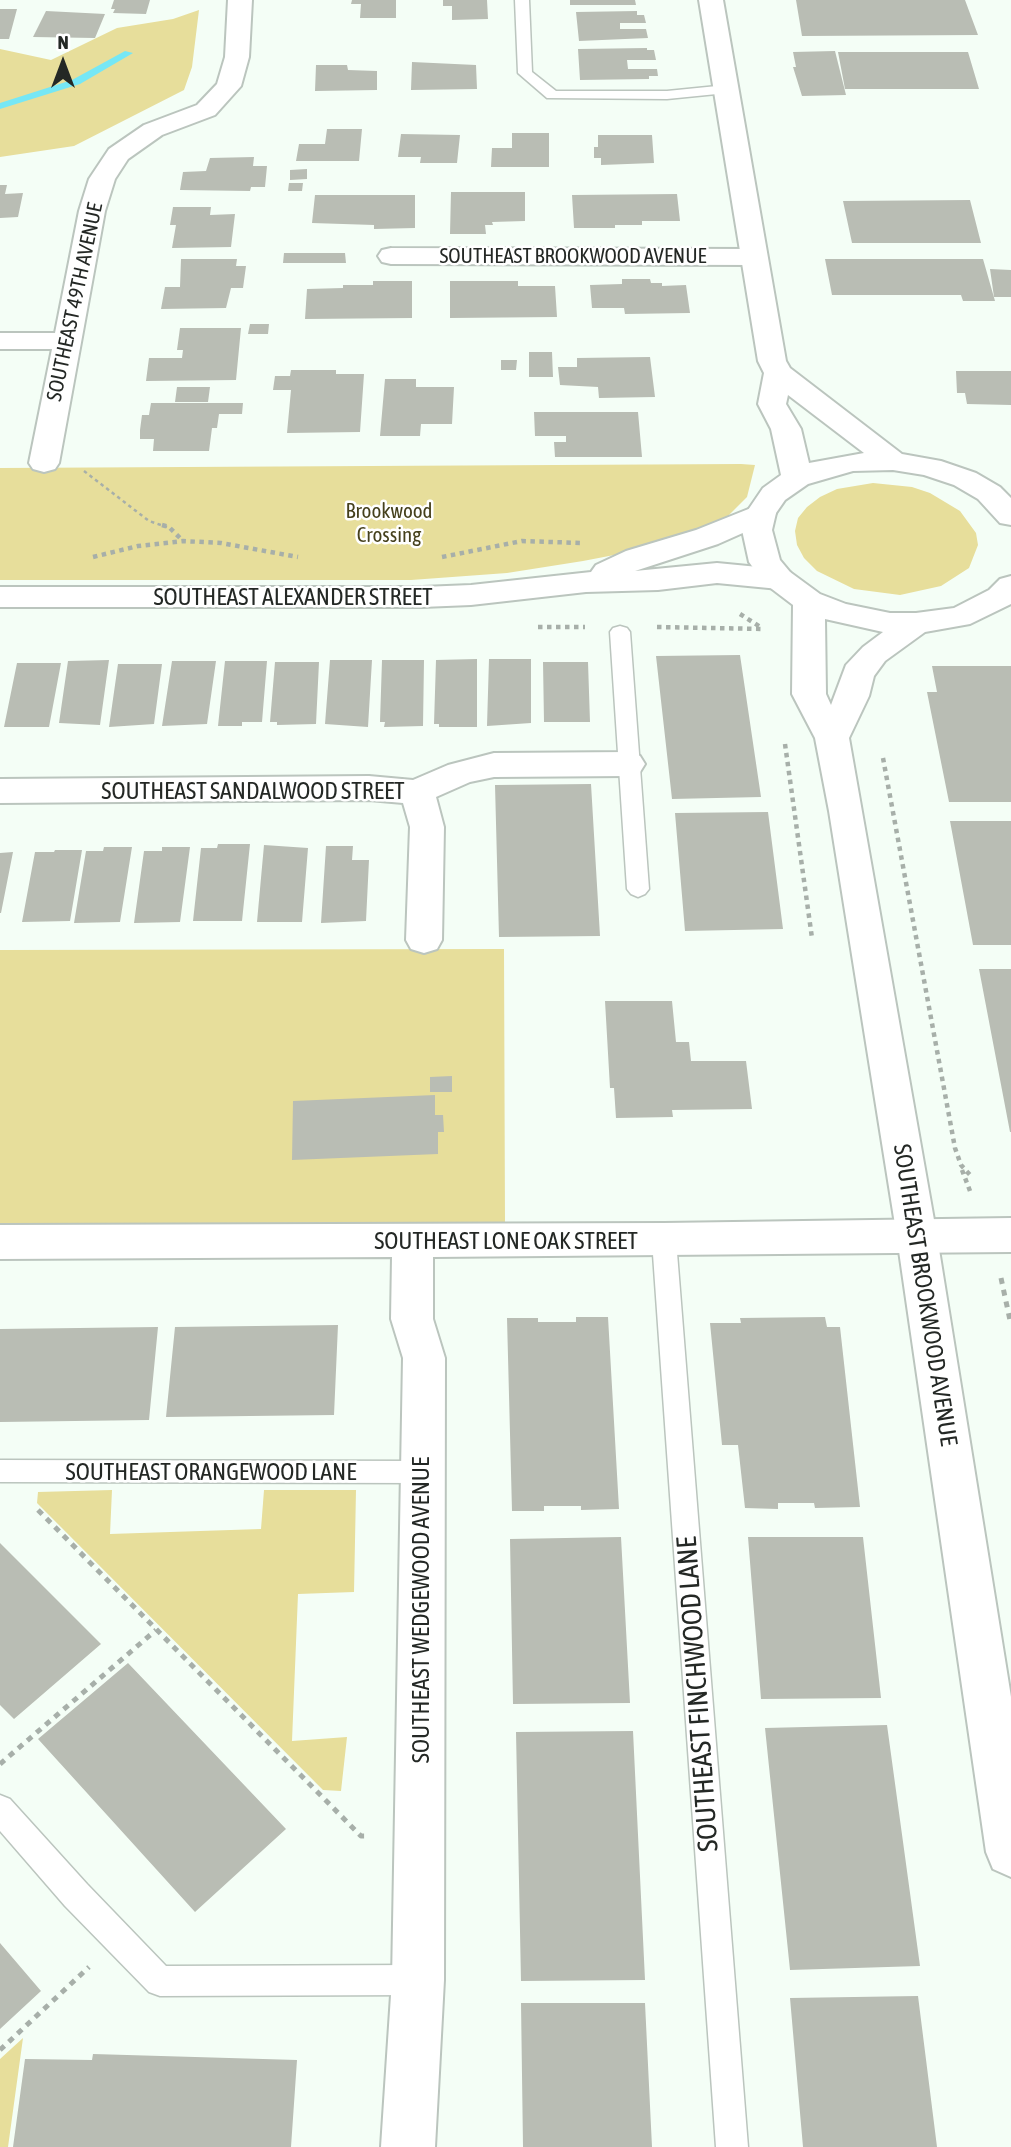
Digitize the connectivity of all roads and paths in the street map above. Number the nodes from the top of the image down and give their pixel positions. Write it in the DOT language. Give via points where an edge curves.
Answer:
graph roads {
  1 [pos="240,0"];
  2 [pos="522,0"];
  3 [pos="710,0"];
  4 [pos="727,89"];
  5 [pos="391,256"];
  6 [pos="754,257"];
  7 [pos="0,341"];
  8 [pos="66,341"];
  9 [pos="778,373"];
  10 [pos="44,461"];
  11 [pos="893,461"];
  12 [pos="797,478"];
  13 [pos="965,479"];
  14 [pos="1011,483"];
  15 [pos="761,513"];
  16 [pos="1011,516"];
  17 [pos="183,541"];
  18 [pos="585,543"];
  19 [pos="301,558"];
  20 [pos="436,558"];
  21 [pos="85,559"];
  22 [pos="779,579"];
  23 [pos="586,582"];
  24 [pos="1011,586"];
  25 [pos="0,597"];
  26 [pos="809,601"];
  27 [pos="739,614"];
  28 [pos="916,623"];
  29 [pos="620,632"];
  30 [pos="771,639"];
  31 [pos="784,732"];
  32 [pos="832,738"];
  33 [pos="883,756"];
  34 [pos="628,764"];
  35 [pos="0,791"];
  36 [pos="416,792"];
  37 [pos="638,889"];
  38 [pos="812,938"];
  39 [pos="424,940"];
  40 [pos="971,1176"];
  41 [pos="917,1237"];
  42 [pos="664,1240"];
  43 [pos="413,1241"];
  44 [pos="0,1242"];
  45 [pos="1005,1253"];
  46 [pos="1011,1325"];
  47 [pos="0,1471"];
  48 [pos="421,1472"];
  49 [pos="37,1509"];
  50 [pos="156,1630"];
  51 [pos="0,1763"];
  52 [pos="0,1809"];
  53 [pos="419,1835"];
  54 [pos="1011,1852"];
  55 [pos="120,1939"];
  56 [pos="418,1980"];
  57 [pos="0,2050"];
  58 [pos="408,2147"];
  59 [pos="732,2147"];
  1 -- 8 [label="street, SOUTHEAST 49TH AVENUE" via="237,57 229,86 206,110 153,130 118,154 102,179"];
  2 -- 4 [label="lane" via="525,73 552,95"];
  3 -- 4 [label="street"];
  4 -- 6 [label="street"];
  5 -- 6 [label="street, SOUTHEAST BROOKWOOD AVENUE"];
  6 -- 9 [label="street" via="768,344"];
  7 -- 8 [label="street"];
  8 -- 10 [label="street, SOUTHEAST 49TH AVENUE"];
  9 -- 11 [label="street"];
  9 -- 12 [label="street" via="772,404 786,429"];
  10 -- 17 [label="path" via="74,463 149,521 169,527"];
  11 -- 12 [label="street" via="853,462"];
  11 -- 13 [label="street"];
  12 -- 15 [label="street" via="774,494"];
  13 -- 14 [label="street"];
  13 -- 16 [label="street" via="989,493"];
  15 -- 22 [label="street" via="757,530 765,562"];
  15 -- 23 [label="street, SOUTHEAST ALEXANDER STREET" via="707,537 637,558"];
  17 -- 19 [label="path"];
  17 -- 21 [label="path"];
  18 -- 20 [label="path" via="522,541"];
  22 -- 23 [label="street, SOUTHEAST ALEXANDER STREET" via="717,573"];
  22 -- 26 [label="street"];
  23 -- 25 [label="street, SOUTHEAST ALEXANDER STREET" via="422,597"];
  24 -- 28 [label="street" via="978,610"];
  26 -- 28 [label="street" via="838,613"];
  26 -- 32 [label="street, SOUTHEAST BROOKWOOD AVENUE" via="809,694"];
  27 -- 30 [label="path"];
  28 -- 32 [label="street" via="874,654 858,673"];
  29 -- 34 [label="lane"];
  31 -- 38 [label="path"];
  32 -- 41 [label="street, SOUTHEAST BROOKWOOD AVENUE"];
  33 -- 40 [label="path" via="956,1148 961,1165"];
  34 -- 36 [label="street, SOUTHEAST SANDALWOOD STREET" via="495,765 460,773"];
  34 -- 37 [label="lane"];
  35 -- 36 [label="street, SOUTHEAST SANDALWOOD STREET" via="369,788"];
  36 -- 39 [label="street" via="426,827"];
  41 -- 42 [label="street, SOUTHEAST LONE OAK STREET"];
  41 -- 45 [label="street, SOUTHEAST LONE OAK STREET"];
  41 -- 54 [label="street, SOUTHEAST BROOKWOOD AVENUE"];
  42 -- 43 [label="street, SOUTHEAST LONE OAK STREET"];
  42 -- 59 [label="lane, SOUTHEAST FINCHWOOD LANE"];
  43 -- 44 [label="street, SOUTHEAST LONE OAK STREET"];
  43 -- 48 [label="street, SOUTHEAST WEDGEWOOD AVENUE" via="412,1319 424,1358"];
  45 -- 46 [label="path"];
  47 -- 48 [label="lane, SOUTHEAST ORANGEWOOD LANE"];
  48 -- 53 [label="street, SOUTHEAST WEDGEWOOD AVENUE"];
  49 -- 50 [label="path"];
  50 -- 51 [label="path"];
  50 -- 53 [label="path" via="361,1836"];
  52 -- 55 [label="lane"];
  53 -- 56 [label="street, SOUTHEAST WEDGEWOOD AVENUE"];
  55 -- 56 [label="lane" via="160,1981"];
  55 -- 57 [label="path"];
  56 -- 58 [label="street, SOUTHEAST WEDGEWOOD AVENUE"];
}
